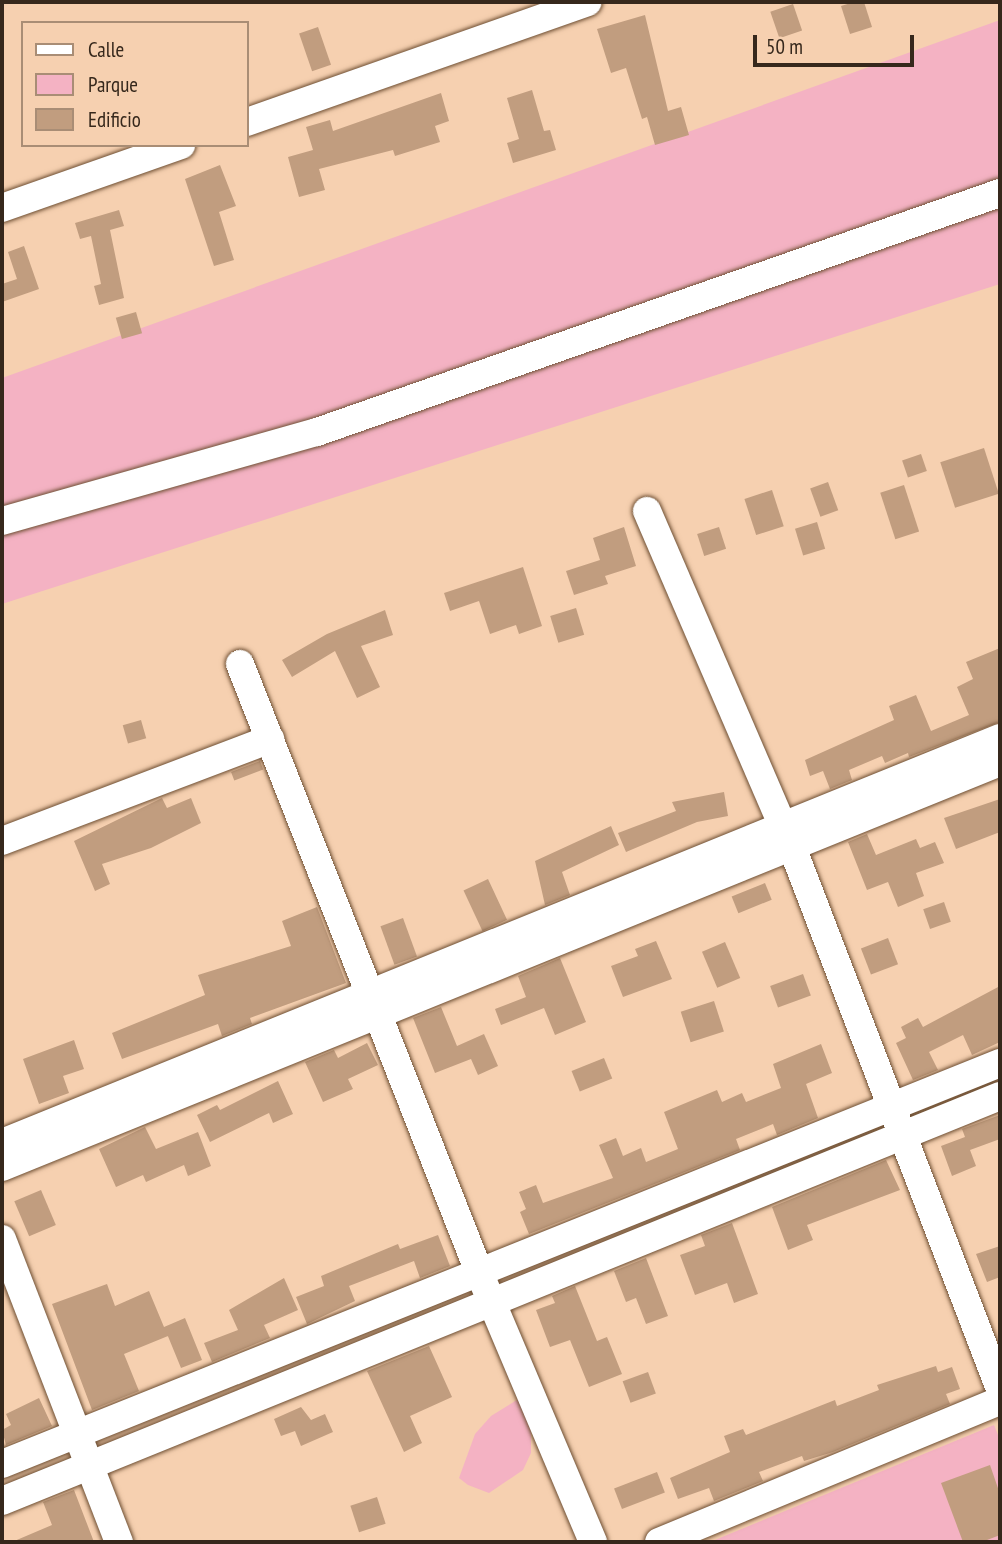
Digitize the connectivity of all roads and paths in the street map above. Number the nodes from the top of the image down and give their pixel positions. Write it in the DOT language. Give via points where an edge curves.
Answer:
graph roads {
  1 [pos="587,2"];
  2 [pos="248,122"];
  3 [pos="175,147"];
  4 [pos="1000,193"];
  5 [pos="2,208"];
  6 [pos="647,511"];
  7 [pos="2,521"];
  8 [pos="240,664"];
  9 [pos="1000,738"];
  10 [pos="270,739"];
  11 [pos="1000,762"];
  12 [pos="787,836"];
  13 [pos="2,841"];
  14 [pos="377,1003"];
  15 [pos="1000,1062"];
  16 [pos="1000,1096"];
  17 [pos="892,1106"];
  18 [pos="905,1134"];
  19 [pos="2,1143"];
  20 [pos="2,1167"];
  21 [pos="2,1239"];
  22 [pos="480,1272"];
  23 [pos="493,1302"];
  24 [pos="1000,1389"];
  25 [pos="1000,1401"];
  26 [pos="79,1433"];
  27 [pos="2,1464"];
  28 [pos="89,1466"];
  29 [pos="2,1501"];
  30 [pos="119,1542"];
  31 [pos="593,1542"];
  32 [pos="659,1542"];
  1 -- 2 [label="street"];
  3 -- 5 [label="street"];
  4 -- 7 [label="street" via="317,432"];
  6 -- 12 [label="street"];
  8 -- 10 [label="street"];
  9 -- 12 [label="street"];
  10 -- 13 [label="street"];
  10 -- 14 [label="street"];
  11 -- 12 [label="street"];
  12 -- 14 [label="street"];
  12 -- 17 [label="street"];
  14 -- 19 [label="street"];
  14 -- 20 [label="street"];
  14 -- 22 [label="street"];
  15 -- 17 [label="street"];
  16 -- 18 [label="street"];
  17 -- 18 [label="street"];
  17 -- 22 [label="street"];
  18 -- 23 [label="street"];
  18 -- 24 [label="street"];
  21 -- 26 [label="street"];
  22 -- 23 [label="street"];
  22 -- 26 [label="street"];
  23 -- 28 [label="street"];
  23 -- 31 [label="street"];
  25 -- 32 [label="street"];
  26 -- 27 [label="street"];
  26 -- 28 [label="street"];
  28 -- 29 [label="street"];
  28 -- 30 [label="street"];
}
